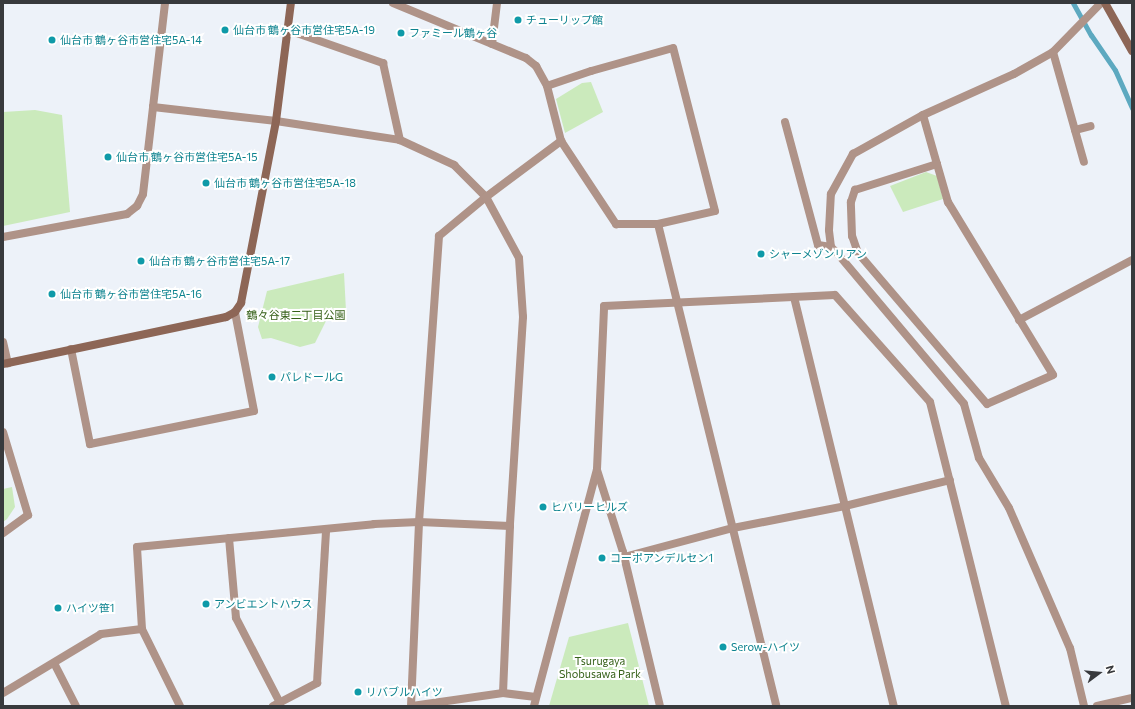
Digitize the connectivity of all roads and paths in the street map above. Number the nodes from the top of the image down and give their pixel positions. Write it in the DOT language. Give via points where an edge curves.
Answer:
graph roads {
  1 [pos="165,3"];
  2 [pos="292,3"];
  3 [pos="393,3"];
  4 [pos="497,3"];
  5 [pos="1101,3"];
  6 [pos="1105,3"];
  7 [pos="288,30"];
  8 [pos="492,44"];
  9 [pos="1132,51"];
  10 [pos="1053,52"];
  11 [pos="548,86"];
  12 [pos="153,107"];
  13 [pos="923,115"];
  14 [pos="276,121"];
  15 [pos="785,122"];
  16 [pos="1091,126"];
  17 [pos="1075,130"];
  18 [pos="400,140"];
  19 [pos="561,141"];
  20 [pos="1084,162"];
  21 [pos="937,164"];
  22 [pos="486,197"];
  23 [pos="658,224"];
  24 [pos="3,237"];
  25 [pos="831,247"];
  26 [pos="1132,260"];
  27 [pos="794,297"];
  28 [pos="678,301"];
  29 [pos="235,312"];
  30 [pos="1019,320"];
  31 [pos="3,342"];
  32 [pos="71,349"];
  33 [pos="5,363"];
  34 [pos="3,432"];
  35 [pos="597,469"];
  36 [pos="950,480"];
  37 [pos="845,506"];
  38 [pos="419,522"];
  39 [pos="510,526"];
  40 [pos="733,528"];
  41 [pos="326,530"];
  42 [pos="3,533"];
  43 [pos="229,538"];
  44 [pos="624,557"];
  45 [pos="142,629"];
  46 [pos="54,663"];
  47 [pos="3,693"];
  48 [pos="503,693"];
  49 [pos="536,697"];
  50 [pos="1132,698"];
  51 [pos="276,704"];
  52 [pos="76,706"];
  53 [pos="180,706"];
  54 [pos="411,706"];
  55 [pos="534,706"];
  56 [pos="660,706"];
  57 [pos="776,706"];
  58 [pos="894,706"];
  59 [pos="1006,706"];
  60 [pos="1084,706"];
  61 [pos="1097,706"];
  1 -- 12 [label="street"];
  2 -- 7 [label="street"];
  3 -- 8 [label="street"];
  4 -- 8 [label="street"];
  5 -- 10 [label="street"];
  6 -- 9 [label="street"];
  7 -- 14 [label="street"];
  7 -- 18 [label="street" via="382,63"];
  8 -- 11 [label="street" via="526,58 536,66"];
  10 -- 13 [label="street" via="1014,74"];
  10 -- 17 [label="street"];
  11 -- 19 [label="street"];
  11 -- 23 [label="street" via="673,48 715,211"];
  12 -- 14 [label="street"];
  12 -- 24 [label="street" via="143,194 137,206 127,214"];
  13 -- 21 [label="street"];
  13 -- 25 [label="street" via="854,154 831,194"];
  14 -- 18 [label="street"];
  14 -- 29 [label="street" via="241,303"];
  15 -- 25 [label="street" via="818,245"];
  16 -- 17 [label="street"];
  17 -- 20 [label="street"];
  18 -- 22 [label="street" via="454,165"];
  19 -- 22 [label="street"];
  19 -- 23 [label="street" via="616,224"];
  21 -- 30 [label="street" via="948,202"];
  21 -- 30 [label="street" via="855,190 851,202 852,236 858,253 987,404 1053,374"];
  22 -- 38 [label="street" via="439,236"];
  22 -- 39 [label="street" via="519,258 523,317"];
  23 -- 28 [label="street"];
  25 -- 60 [label="street" via="964,404 979,458 1009,508 1030,551 1070,648"];
  26 -- 30 [label="street"];
  27 -- 28 [label="street"];
  27 -- 36 [label="street" via="835,295 930,402"];
  27 -- 37 [label="street"];
  28 -- 35 [label="street" via="604,306"];
  28 -- 40 [label="street"];
  29 -- 32 [label="street" via="226,317"];
  29 -- 32 [label="street" via="254,411 90,444"];
  31 -- 33 [label="street"];
  32 -- 33 [label="street"];
  34 -- 42 [label="street" via="28,515"];
  35 -- 44 [label="street"];
  35 -- 49 [label="street"];
  36 -- 37 [label="street"];
  36 -- 59 [label="street"];
  37 -- 40 [label="street"];
  37 -- 58 [label="street"];
  38 -- 39 [label="street"];
  38 -- 41 [label="street"];
  38 -- 54 [label="street"];
  39 -- 48 [label="street"];
  40 -- 44 [label="street"];
  40 -- 57 [label="street"];
  41 -- 43 [label="street"];
  41 -- 51 [label="street" via="317,683"];
  43 -- 45 [label="street" via="137,546"];
  43 -- 51 [label="street" via="236,618"];
  44 -- 56 [label="street"];
  45 -- 46 [label="street" via="100,634"];
  45 -- 53 [label="street"];
  46 -- 47 [label="street"];
  46 -- 52 [label="street"];
  48 -- 49 [label="street"];
  48 -- 54 [label="street"];
  49 -- 55 [label="street"];
  50 -- 61 [label="street"];
}
